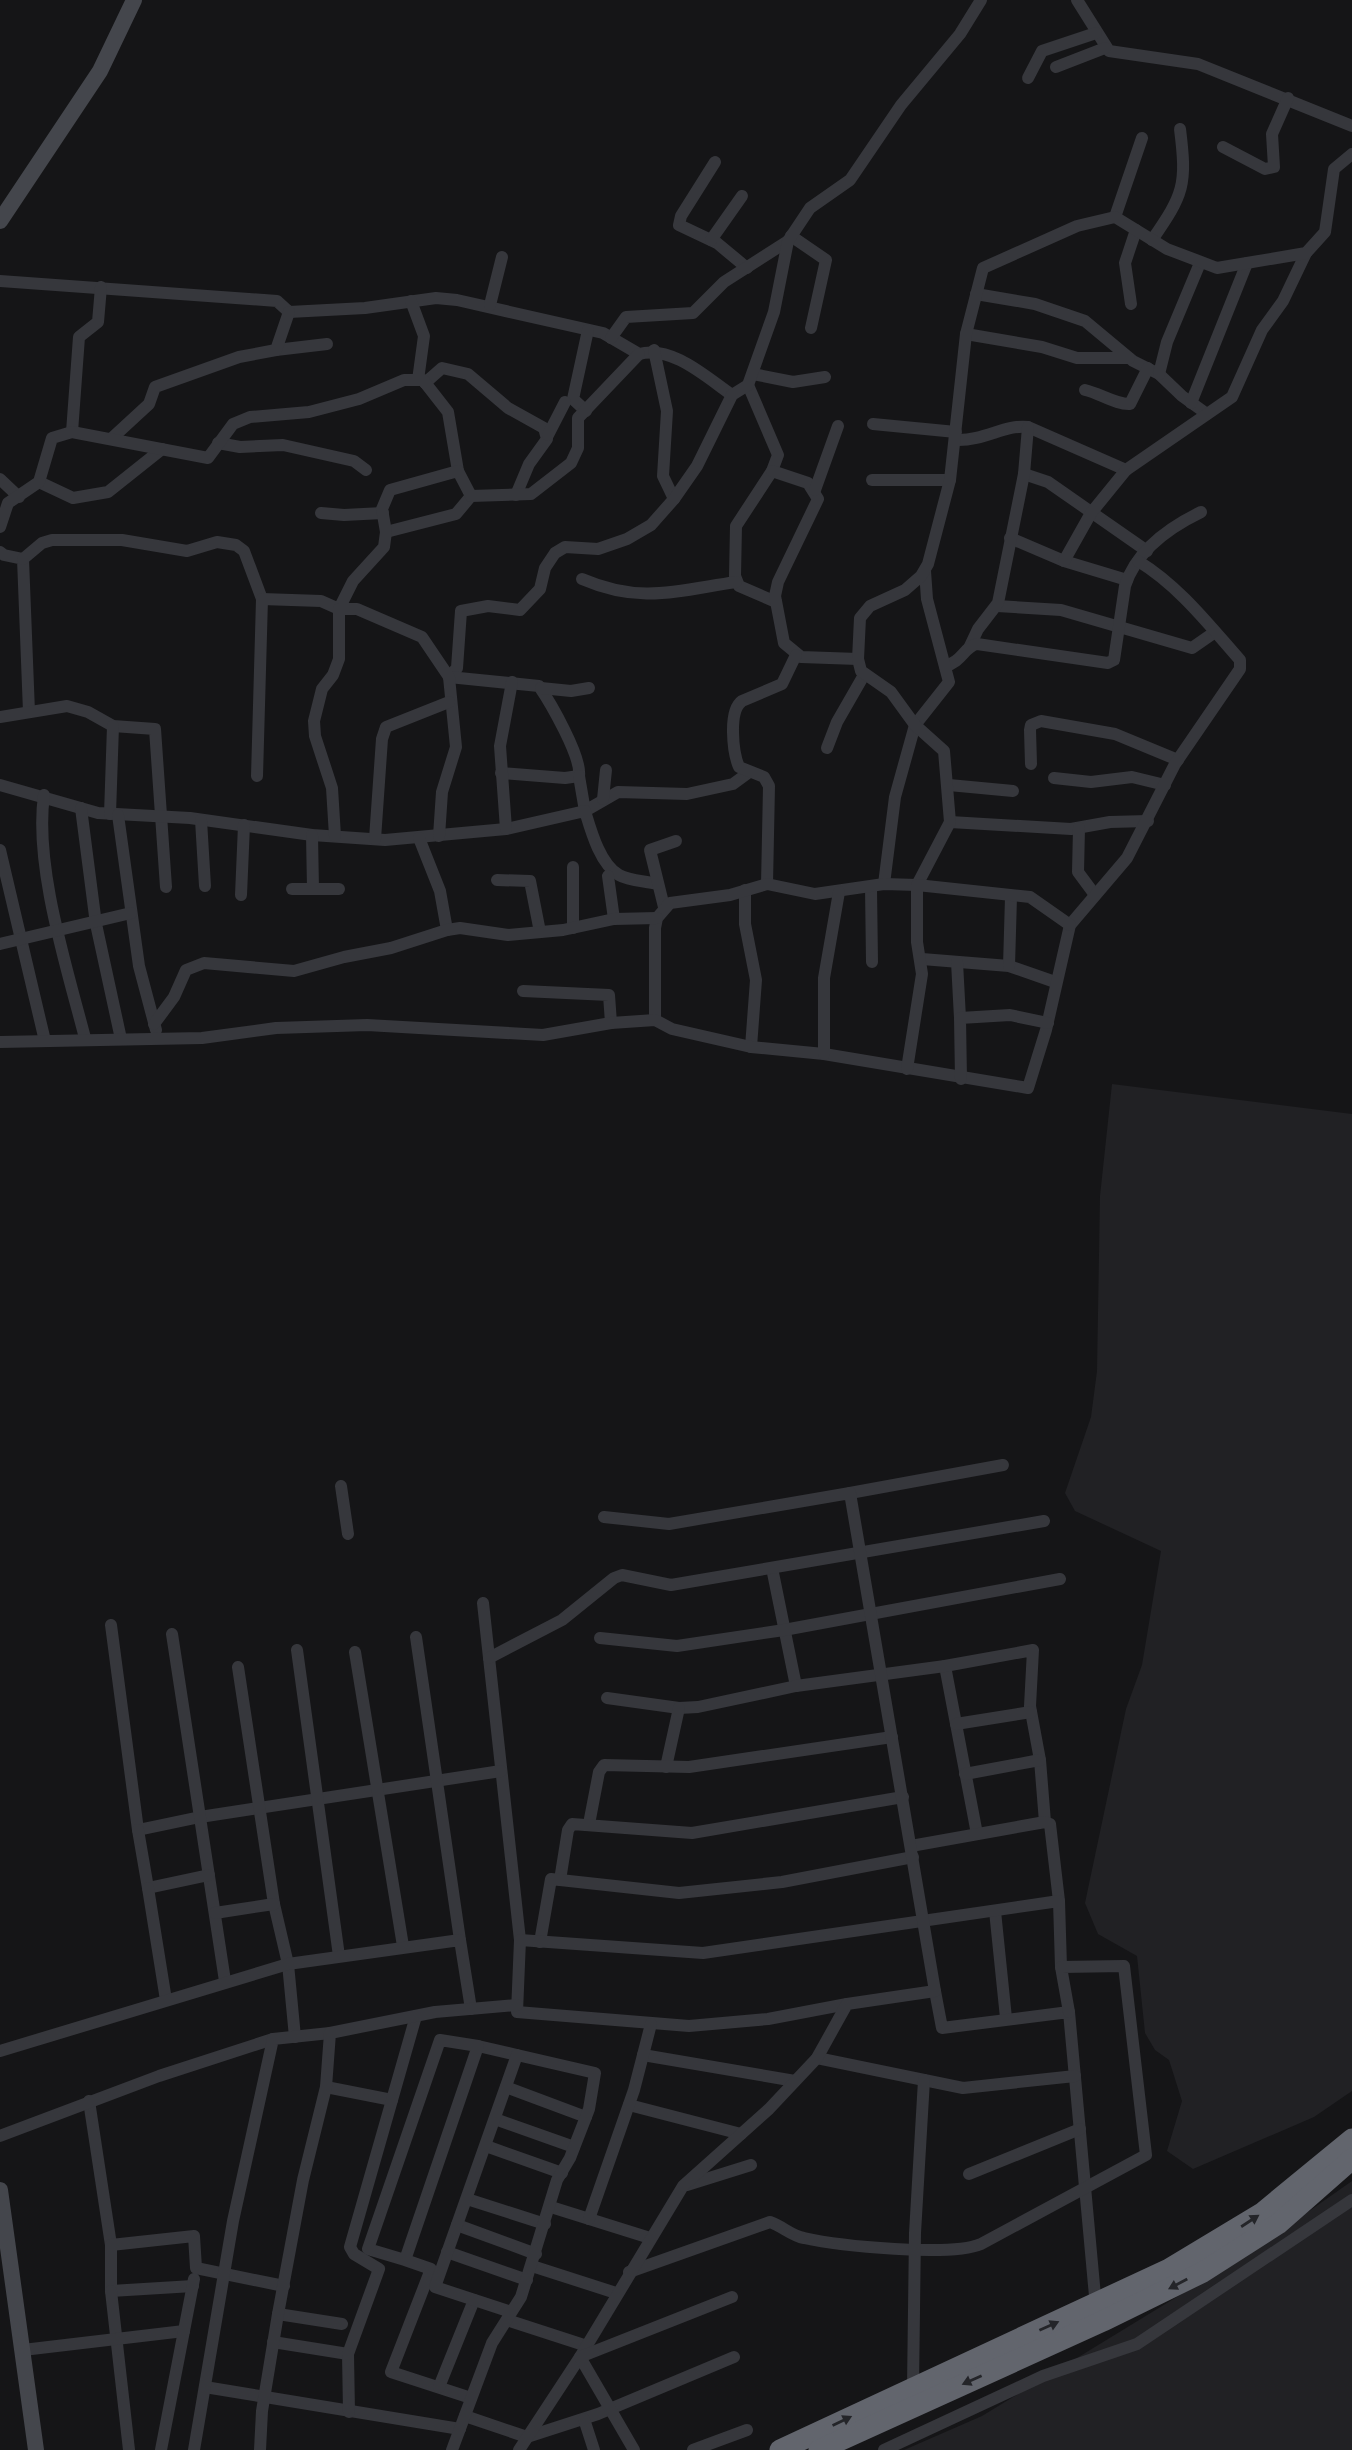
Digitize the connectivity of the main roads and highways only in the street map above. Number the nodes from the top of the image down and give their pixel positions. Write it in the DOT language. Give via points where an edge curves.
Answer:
graph roads {
  1 [pos="1352,2139"];
  2 [pos="1352,2159"];
  3 [pos="1099,2313"];
  4 [pos="917,2395"];
  5 [pos="781,2450"];
  6 [pos="819,2450"];
  3 -- 1 [label="highway, one-way" via="1241,2227"];
  2 -- 3 [label="highway, one-way" via="1301,2206 1234,2253"];
  3 -- 4 [label="highway"];
  5 -- 4 [label="highway, one-way"];
  4 -- 6 [label="highway"];
}
